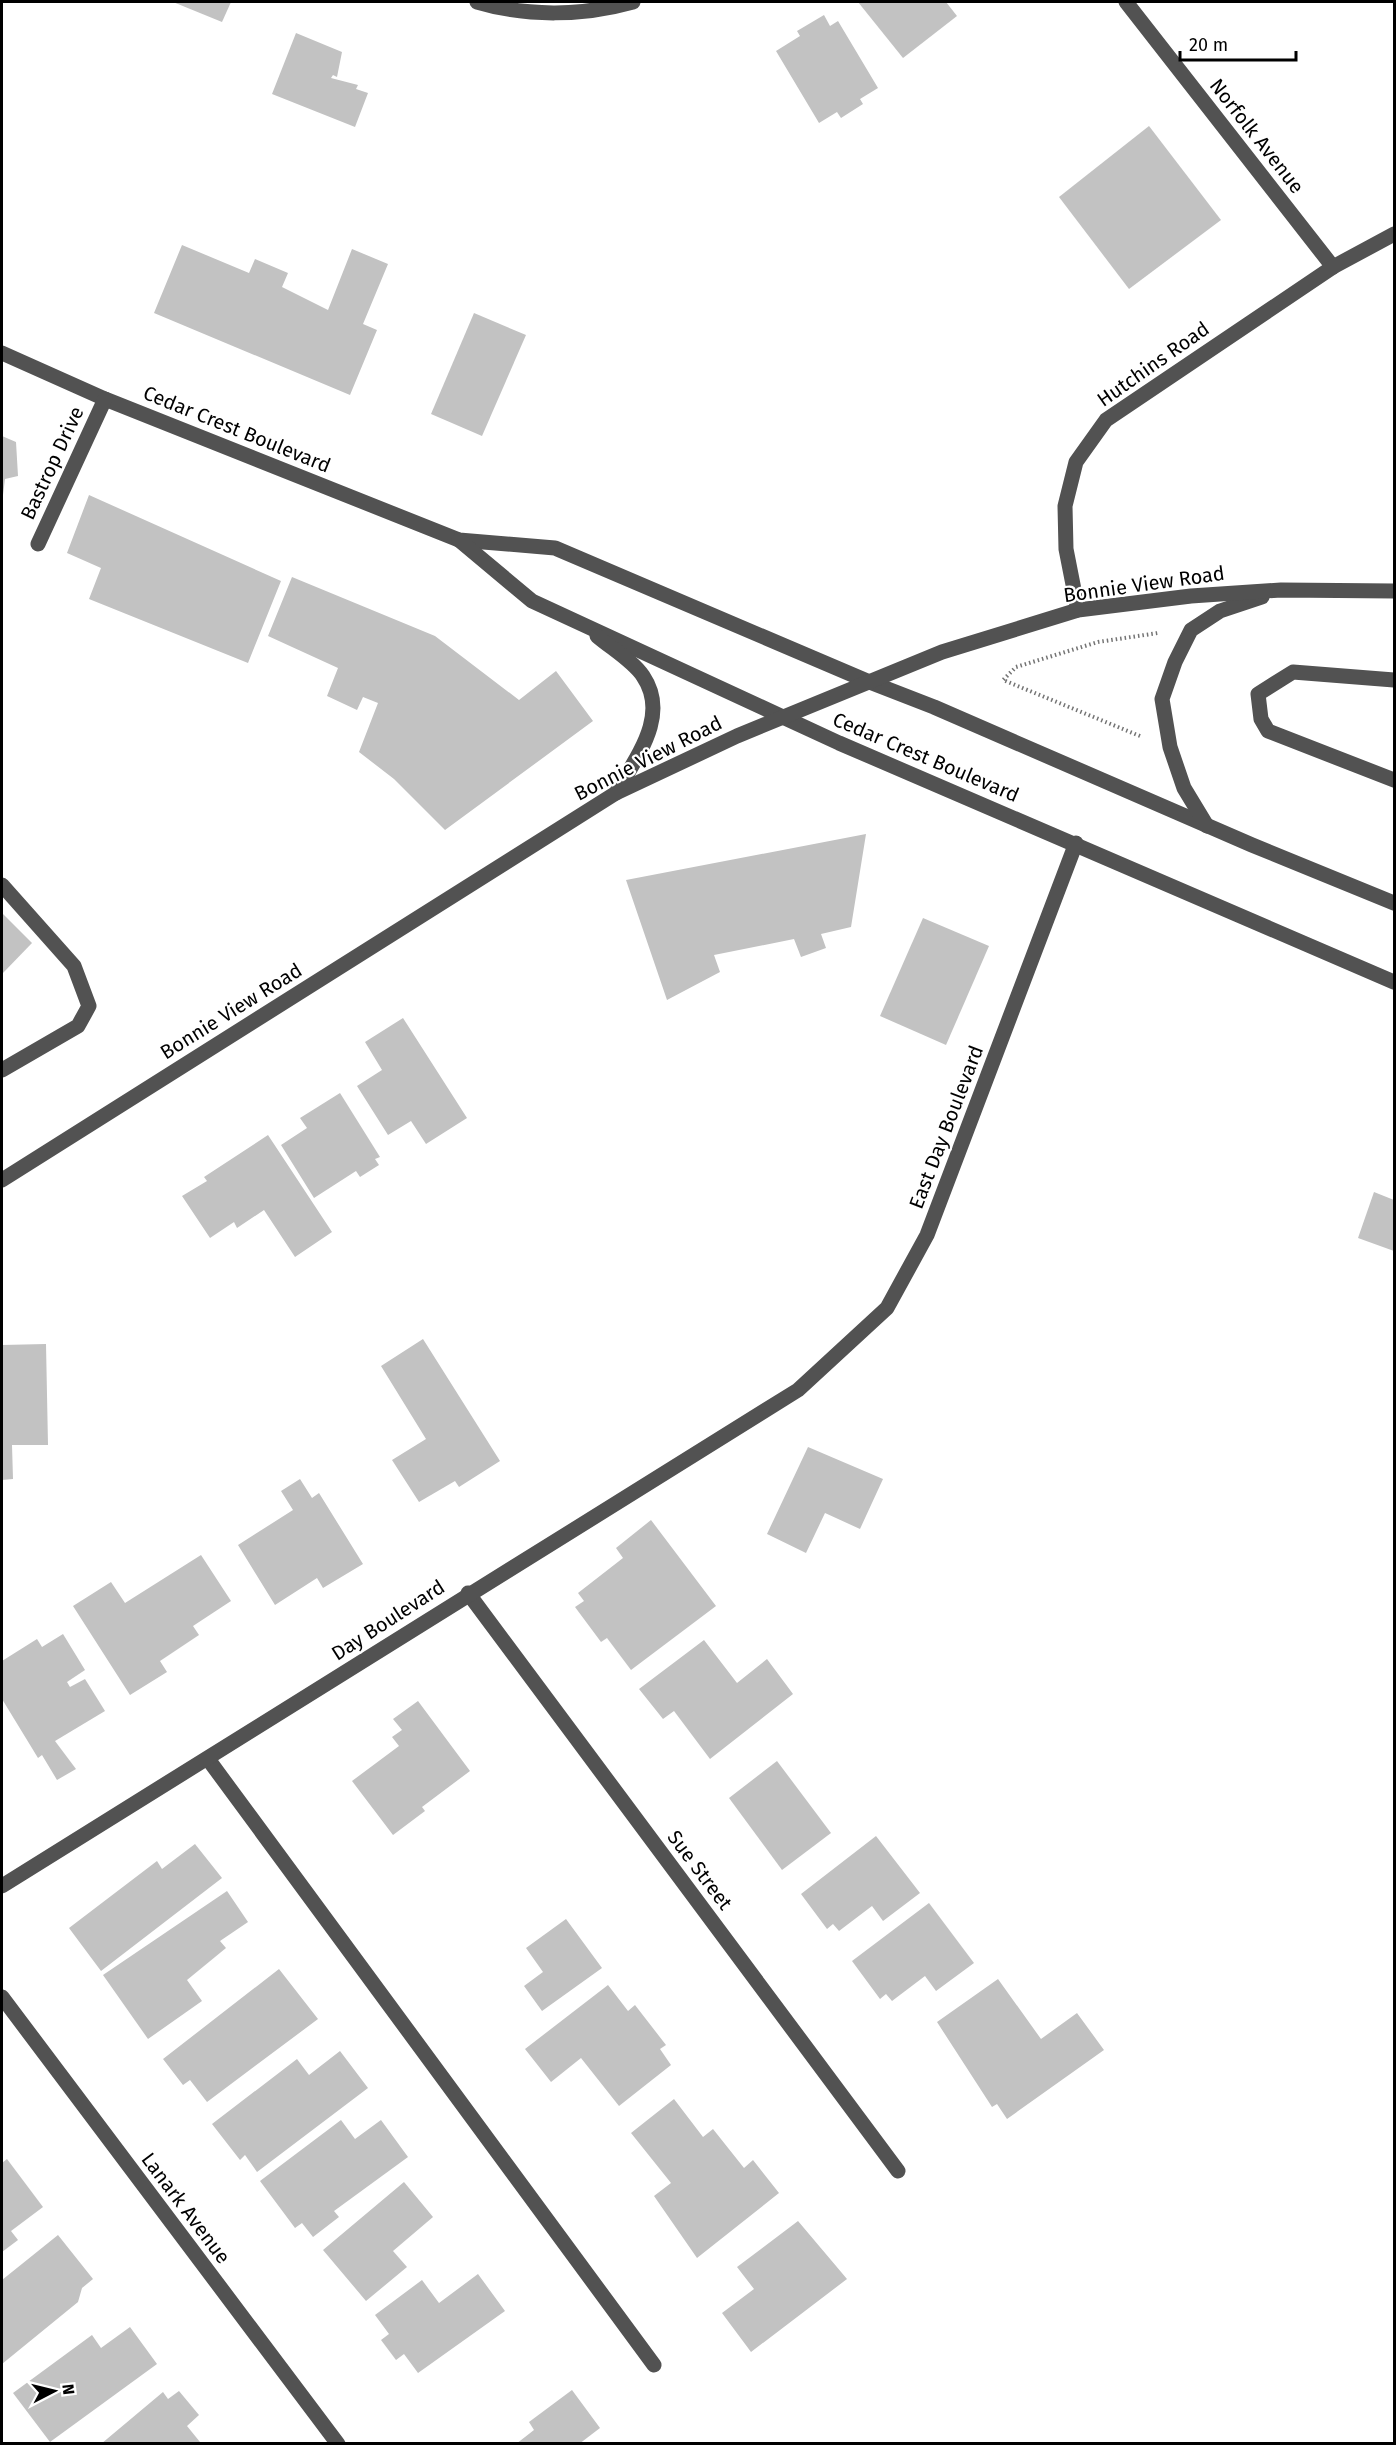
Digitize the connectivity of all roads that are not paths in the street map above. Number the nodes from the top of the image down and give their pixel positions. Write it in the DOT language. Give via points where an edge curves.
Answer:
graph roads {
  1 [pos="477,2"];
  2 [pos="633,2"];
  3 [pos="1126,2"];
  4 [pos="1395,234"];
  5 [pos="1333,267"];
  6 [pos="2,353"];
  7 [pos="105,399"];
  8 [pos="459,540"];
  9 [pos="38,544"];
  10 [pos="1281,590"];
  11 [pos="1395,591"];
  12 [pos="1078,610"];
  13 [pos="581,623"];
  14 [pos="1395,680"];
  15 [pos="867,681"];
  16 [pos="784,716"];
  17 [pos="1395,780"];
  18 [pos="616,793"];
  19 [pos="1207,826"];
  20 [pos="1076,843"];
  21 [pos="2,885"];
  22 [pos="1395,903"];
  23 [pos="1395,982"];
  24 [pos="2,1070"];
  25 [pos="2,1180"];
  26 [pos="798,1390"];
  27 [pos="468,1593"];
  28 [pos="208,1759"];
  29 [pos="2,1886"];
  30 [pos="2,1997"];
  31 [pos="898,2171"];
  32 [pos="654,2365"];
  33 [pos="338,2444"];
  1 -- 2 [label="street" via="496,8 560,14"];
  3 -- 5 [label="street, Norfolk Avenue"];
  4 -- 5 [label="street, Hutchins Road"];
  5 -- 12 [label="street, Hutchins Road" via="1106,420 1076,462 1065,506 1066,549"];
  6 -- 7 [label="street, Cedar Crest Boulevard"];
  7 -- 8 [label="street, Cedar Crest Boulevard"];
  7 -- 9 [label="street, Bastrop Drive"];
  8 -- 13 [label="street, Cedar Crest Boulevard" via="532,601"];
  8 -- 15 [label="street, Cedar Crest Boulevard" via="555,548"];
  10 -- 11 [label="street, Bonnie View Road"];
  10 -- 12 [label="street, Bonnie View Road"];
  10 -- 19 [label="street" via="1220,611 1191,630 1162,699 1170,747 1184,788"];
  12 -- 15 [label="street, Bonnie View Road" via="942,652"];
  13 -- 16 [label="street, Cedar Crest Boulevard"];
  13 -- 18 [label="street" via="642,674 654,698 652,729"];
  14 -- 17 [label="street" via="1293,672 1258,694 1261,719 1268,731"];
  15 -- 16 [label="street, Bonnie View Road"];
  15 -- 19 [label="street, Cedar Crest Boulevard"];
  16 -- 18 [label="street, Bonnie View Road"];
  16 -- 20 [label="street, Cedar Crest Boulevard"];
  18 -- 25 [label="street, Bonnie View Road"];
  19 -- 22 [label="street, Cedar Crest Boulevard"];
  20 -- 23 [label="street, Cedar Crest Boulevard"];
  20 -- 26 [label="street, East Day Boulevard" via="927,1235 887,1308"];
  21 -- 24 [label="street" via="74,966 89,1006 78,1026"];
  26 -- 27 [label="street, Day Boulevard"];
  27 -- 28 [label="street, Day Boulevard"];
  27 -- 31 [label="street, Sue Street"];
  28 -- 29 [label="street, Day Boulevard"];
  28 -- 32 [label="street"];
  30 -- 33 [label="street, Lanark Avenue"];
}
